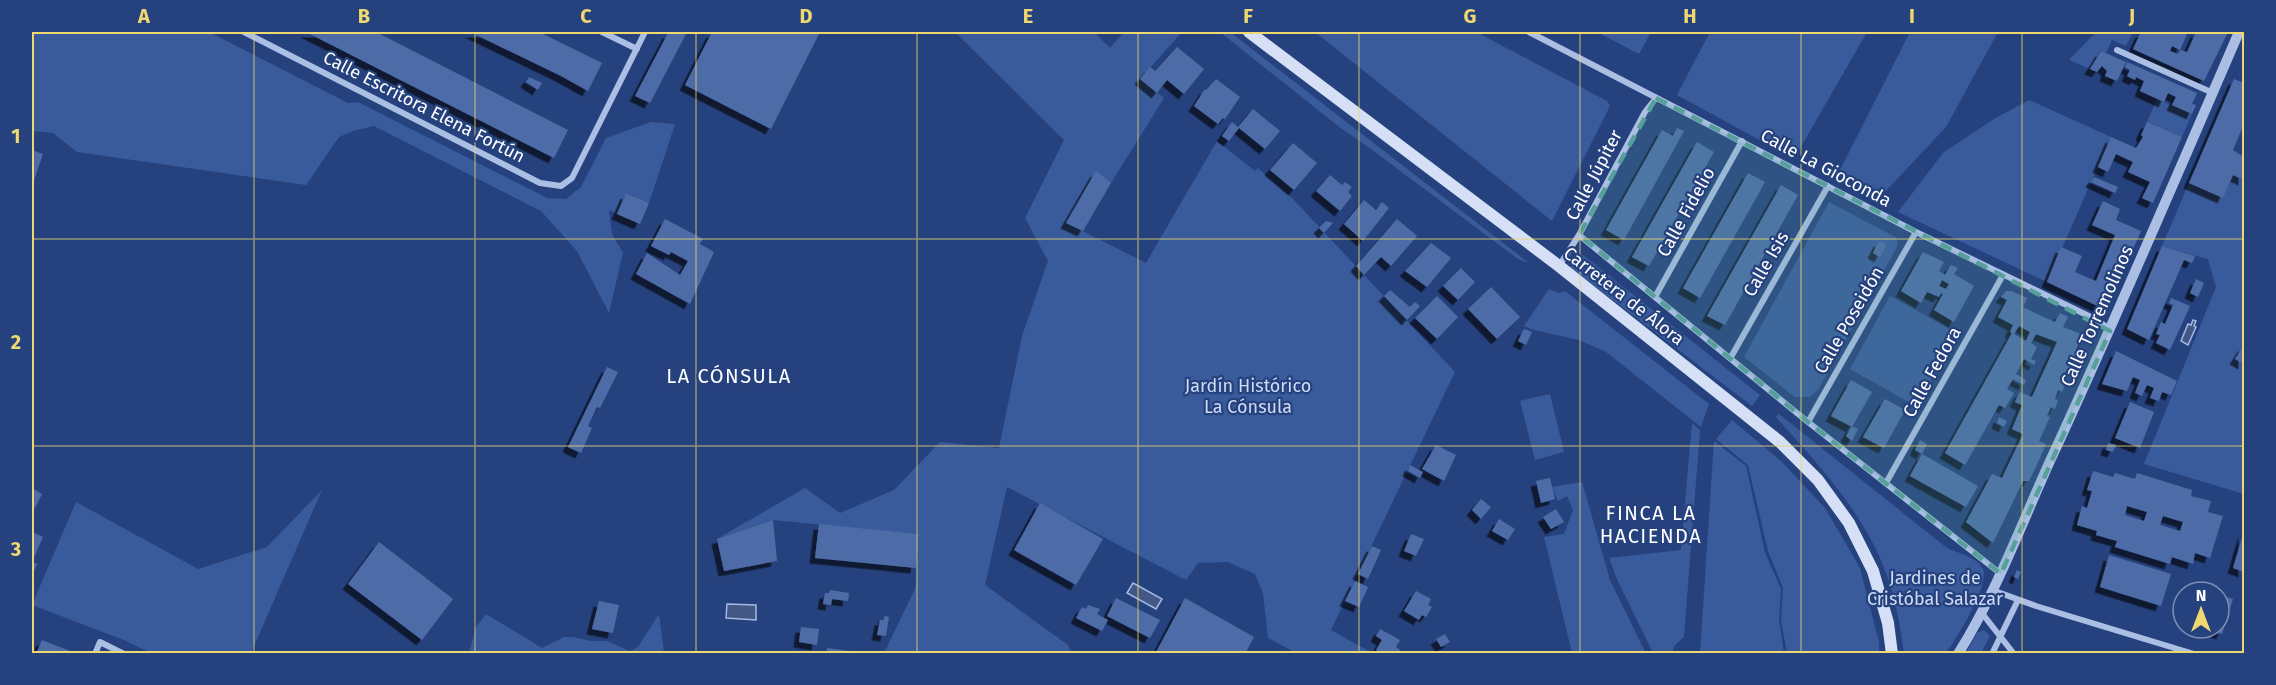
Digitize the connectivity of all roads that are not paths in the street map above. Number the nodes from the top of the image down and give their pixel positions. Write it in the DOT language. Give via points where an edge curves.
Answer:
graph roads {
  1 [pos="244,32"];
  2 [pos="602,32"];
  3 [pos="645,32"];
  4 [pos="1249,32"];
  5 [pos="1529,32"];
  6 [pos="2239,32"];
  7 [pos="637,49"];
  8 [pos="2117,50"];
  9 [pos="2213,93"];
  10 [pos="1656,98"];
  11 [pos="1742,141"];
  12 [pos="1828,186"];
  13 [pos="1916,232"];
  14 [pos="1579,235"];
  15 [pos="1559,266"];
  16 [pos="2003,275"];
  17 [pos="1655,297"];
  18 [pos="2110,331"];
  19 [pos="1731,357"];
  20 [pos="1808,422"];
  21 [pos="1886,483"];
  22 [pos="2001,574"];
  23 [pos="1992,590"];
  24 [pos="2018,600"];
  25 [pos="1980,612"];
  26 [pos="2001,638"];
  27 [pos="95,654"];
  28 [pos="124,654"];
  29 [pos="1892,654"];
  30 [pos="1958,654"];
  31 [pos="1992,654"];
  32 [pos="2014,654"];
  33 [pos="2194,654"];
  1 -- 7 [label="street, Calle Escritora Elena Fortún" via="540,183 561,186 572,178"];
  2 -- 7 [label="street"];
  3 -- 7 [label="street"];
  4 -- 15 [label="main road, Carretera de Álora"];
  5 -- 10 [label="street, Calle La Gioconda"];
  6 -- 9 [label="street, Calle Torremolinos"];
  8 -- 9 [label="street"];
  9 -- 18 [label="street, Calle Torremolinos"];
  10 -- 11 [label="street, Calle La Gioconda"];
  10 -- 14 [label="street, Calle Júpiter"];
  11 -- 12 [label="street, Calle La Gioconda"];
  11 -- 17 [label="street, Calle Fidelio"];
  12 -- 13 [label="street, Calle La Gioconda"];
  12 -- 19 [label="street, Calle Isis"];
  13 -- 16 [label="street, Calle La Gioconda"];
  13 -- 20 [label="street, Calle Poseidón"];
  14 -- 15 [label="street, Calle Júpiter"];
  14 -- 17 [label="street, Carretera de Álora"];
  15 -- 29 [label="main road, Carretera de Álora" via="1780,442 1818,480 1849,523 1873,572 1888,623"];
  16 -- 18 [label="street, Calle La Gioconda" via="2097,320"];
  16 -- 21 [label="street, Calle Fedora"];
  17 -- 19 [label="street, Carretera de Álora"];
  18 -- 22 [label="street, Calle Torremolinos"];
  19 -- 20 [label="street, Carretera de Álora"];
  20 -- 21 [label="street, Carretera de Álora"];
  21 -- 22 [label="street, Carretera de Álora"];
  22 -- 23 [label="street, Calle Torremolinos"];
  23 -- 24 [label="street"];
  23 -- 25 [label="street, Calle Torremolinos"];
  24 -- 26 [label="street"];
  24 -- 33 [label="street"];
  25 -- 26 [label="street"];
  25 -- 30 [label="street, Calle Torremolinos"];
  26 -- 31 [label="street"];
  26 -- 32 [label="street"];
  27 -- 28 [label="street" via="100,642"];
}
